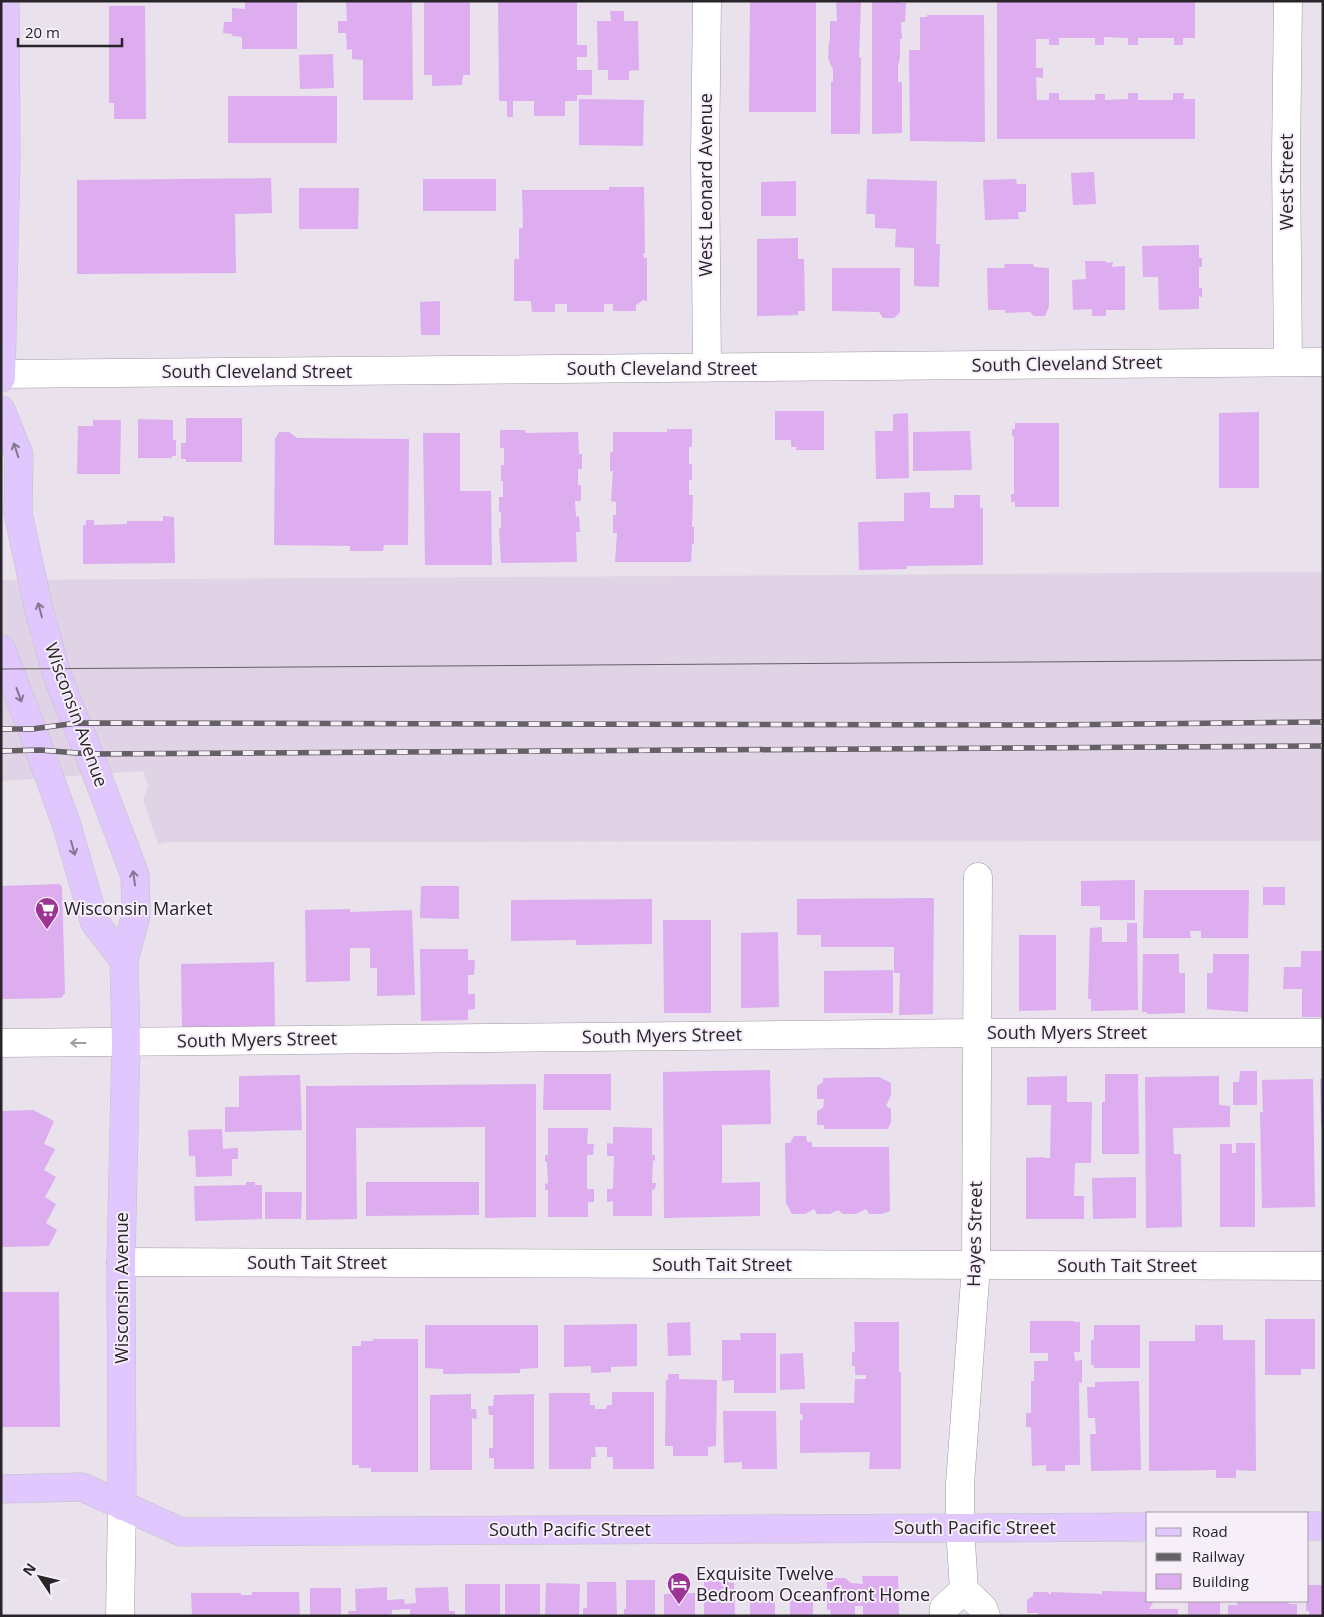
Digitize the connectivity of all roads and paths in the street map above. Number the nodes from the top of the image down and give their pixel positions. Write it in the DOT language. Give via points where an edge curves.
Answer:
graph roads {
  1 [pos="6,1"];
  2 [pos="707,1"];
  3 [pos="1288,1"];
  4 [pos="1288,362"];
  5 [pos="1323,362"];
  6 [pos="707,368"];
  7 [pos="2,375"];
  8 [pos="1,410"];
  9 [pos="1,649"];
  10 [pos="978,877"];
  11 [pos="124,960"];
  12 [pos="976,1032"];
  13 [pos="1323,1034"];
  14 [pos="126,1042"];
  15 [pos="1,1043"];
  16 [pos="121,1262"];
  17 [pos="976,1266"];
  18 [pos="1323,1266"];
  19 [pos="1,1488"];
  20 [pos="122,1506"];
  21 [pos="1309,1526"];
  22 [pos="1323,1526"];
  23 [pos="1146,1527"];
  24 [pos="960,1528"];
  25 [pos="964,1590"];
  26 [pos="120,1616"];
  27 [pos="944,1616"];
  28 [pos="986,1616"];
  1 -- 7 [label="main road"];
  2 -- 6 [label="street, West Leonard Avenue"];
  3 -- 4 [label="street, West Street"];
  4 -- 5 [label="street, South Cleveland Street"];
  4 -- 6 [label="street, South Cleveland Street"];
  6 -- 7 [label="street, South Cleveland Street"];
  11 -- 8 [label="main road, Wisconsin Avenue, one-way" via="136,915 135,875 55,668 18,513 19,456"];
  9 -- 11 [label="main road, one-way" via="67,826 95,923"];
  10 -- 12 [label="street, Hayes Street"];
  11 -- 14 [label="main road, Wisconsin Avenue"];
  12 -- 13 [label="street, South Myers Street"];
  12 -- 14 [label="street, South Myers Street"];
  12 -- 17 [label="street, Hayes Street"];
  14 -- 15 [label="street, South Myers Street, one-way"];
  14 -- 16 [label="main road, Wisconsin Avenue"];
  16 -- 17 [label="street, South Tait Street"];
  16 -- 20 [label="main road, Wisconsin Avenue"];
  17 -- 18 [label="street, South Tait Street"];
  17 -- 24 [label="street, Hayes Street" via="960,1484"];
  19 -- 20 [label="main road, South Pacific Street" via="82,1487"];
  20 -- 24 [label="main road, South Pacific Street" via="181,1532"];
  20 -- 26 [label="street, Wisconsin Avenue"];
  21 -- 22 [label="main road"];
  23 -- 24 [label="main road, South Pacific Street"];
  24 -- 25 [label="street, Hayes Street"];
  25 -- 27 [label="street" via="944,1608"];
  25 -- 28 [label="street" via="983,1608"];
}
